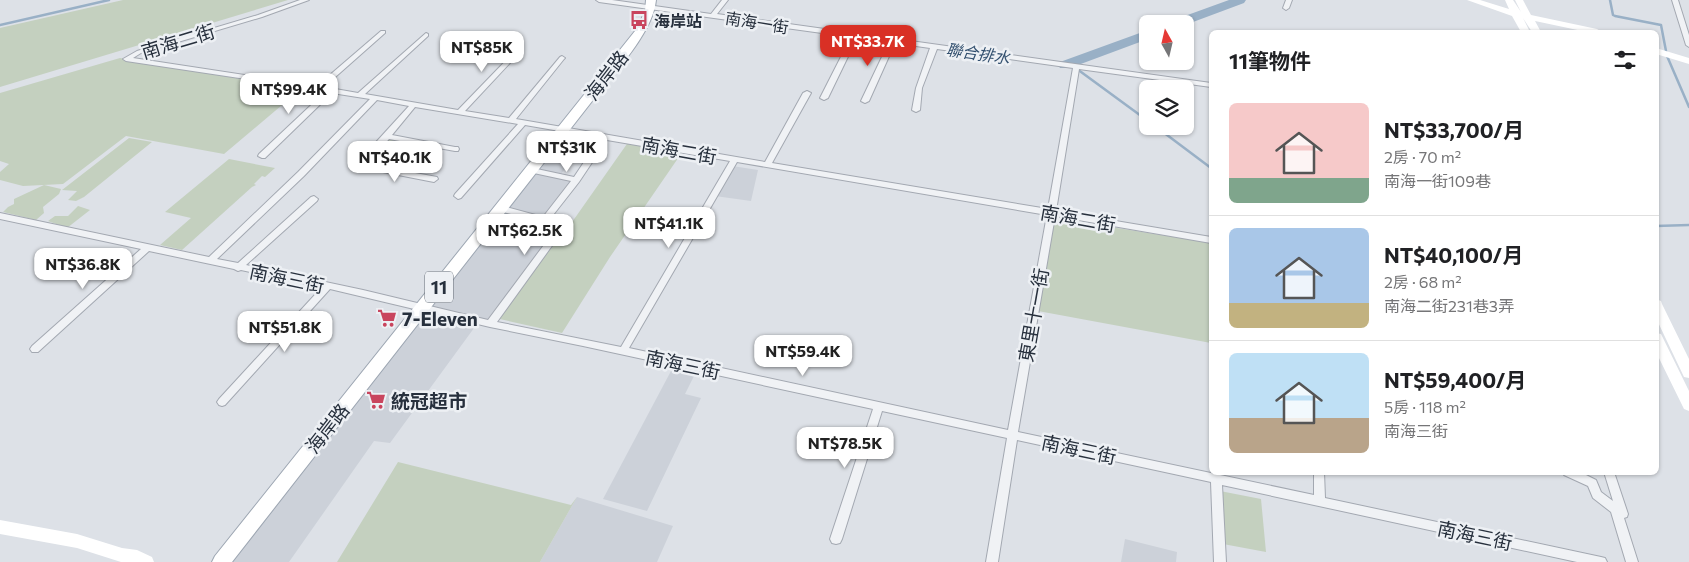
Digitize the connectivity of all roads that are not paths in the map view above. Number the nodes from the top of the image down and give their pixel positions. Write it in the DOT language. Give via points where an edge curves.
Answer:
graph roads {
  1 [pos="306,0"];
  2 [pos="599,0"];
  3 [pos="725,0"];
  4 [pos="1289,0"];
  5 [pos="1470,0"];
  6 [pos="1509,0"];
  7 [pos="1519,0"];
  8 [pos="1674,0"];
  9 [pos="650,4"];
  10 [pos="1286,8"];
  11 [pos="1516,14"];
  12 [pos="712,16"];
  13 [pos="1527,16"];
  14 [pos="1524,30"];
  15 [pos="1535,30"];
  16 [pos="1588,30"];
  17 [pos="383,32"];
  18 [pos="426,35"];
  19 [pos="854,37"];
  20 [pos="892,42"];
  21 [pos="1689,45"];
  22 [pos="934,47"];
  23 [pos="521,48"];
  24 [pos="1659,52"];
  25 [pos="562,58"];
  26 [pos="1689,61"];
  27 [pos="1076,68"];
  28 [pos="1209,85"];
  29 [pos="318,88"];
  30 [pos="332,90"];
  31 [pos="807,93"];
  32 [pos="359,95"];
  33 [pos="375,98"];
  34 [pos="824,98"];
  35 [pos="865,101"];
  36 [pos="414,104"];
  37 [pos="916,110"];
  38 [pos="460,112"];
  39 [pos="511,121"];
  40 [pos="522,123"];
  41 [pos="563,129"];
  42 [pos="387,136"];
  43 [pos="605,137"];
  44 [pos="455,149"];
  45 [pos="262,156"];
  46 [pos="734,160"];
  47 [pos="768,164"];
  48 [pos="532,170"];
  49 [pos="434,179"];
  50 [pos="576,180"];
  51 [pos="458,196"];
  52 [pos="314,199"];
  53 [pos="502,209"];
  54 [pos="1052,214"];
  55 [pos="0,216"];
  56 [pos="544,221"];
  57 [pos="1209,240"];
  58 [pos="147,248"];
  59 [pos="210,262"];
  60 [pos="238,268"];
  61 [pos="328,286"];
  62 [pos="423,308"];
  63 [pos="1659,313"];
  64 [pos="490,324"];
  65 [pos="1659,344"];
  66 [pos="35,349"];
  67 [pos="623,351"];
  68 [pos="1689,373"];
  69 [pos="222,402"];
  70 [pos="1689,405"];
  71 [pos="879,406"];
  72 [pos="1012,435"];
  73 [pos="1319,475"];
  74 [pos="1575,475"];
  75 [pos="1610,475"];
  76 [pos="1216,479"];
  77 [pos="1320,501"];
  78 [pos="2,530"];
  79 [pos="836,539"];
  80 [pos="146,562"];
  81 [pos="221,562"];
  82 [pos="992,562"];
  83 [pos="1220,562"];
  84 [pos="1601,562"];
  85 [pos="1632,562"];
  86 [pos="1638,562"];
  1 -- 29 [label="street, 南海二街" via="139,52 126,59"];
  2 -- 9 [label="street, 南海一街"];
  3 -- 12 [label="street"];
  4 -- 10 [label="street"];
  5 -- 11 [label="main road"];
  6 -- 11 [label="main road"];
  7 -- 13 [label="main road"];
  8 -- 21 [label="street"];
  9 -- 12 [label="street, 南海一街"];
  9 -- 41 [label="main road, 海岸路 / 11" via="640,32"];
  11 -- 13 [label="main road"];
  11 -- 14 [label="main road"];
  12 -- 19 [label="street, 南海一街"];
  13 -- 15 [label="main road"];
  13 -- 16 [label="main road"];
  17 -- 29 [label="street"];
  18 -- 32 [label="street"];
  19 -- 20 [label="street, 南海一街"];
  19 -- 34 [label="street"];
  20 -- 22 [label="street, 南海一街"];
  20 -- 35 [label="street"];
  22 -- 27 [label="street, 南海一街"];
  22 -- 37 [label="street" via="919,88"];
  23 -- 38 [label="street"];
  24 -- 26 [label="main road"];
  25 -- 39 [label="street"];
  27 -- 28 [label="street, 南海一街"];
  27 -- 54 [label="street, 東里十一街"];
  29 -- 30 [label="street, 南海二街"];
  30 -- 32 [label="street, 南海二街"];
  30 -- 45 [label="street"];
  31 -- 47 [label="street"];
  32 -- 33 [label="street, 南海二街"];
  33 -- 36 [label="street, 南海二街"];
  33 -- 59 [label="street"];
  36 -- 38 [label="street, 南海二街"];
  36 -- 42 [label="street"];
  38 -- 39 [label="street, 南海二街"];
  39 -- 40 [label="street, 南海二街"];
  40 -- 41 [label="street, 南海二街"];
  40 -- 51 [label="street"];
  41 -- 43 [label="street, 南海二街"];
  41 -- 48 [label="main road, 海岸路 / 11"];
  42 -- 44 [label="street"];
  42 -- 49 [label="street" via="360,165"];
  43 -- 46 [label="street, 南海二街"];
  43 -- 50 [label="street"];
  46 -- 47 [label="street, 南海二街"];
  46 -- 67 [label="street"];
  47 -- 54 [label="street, 南海二街"];
  48 -- 50 [label="street"];
  48 -- 53 [label="main road, 海岸路 / 11"];
  50 -- 56 [label="street"];
  52 -- 60 [label="street"];
  53 -- 56 [label="street"];
  53 -- 62 [label="main road, 海岸路 / 11"];
  54 -- 57 [label="street, 南海二街"];
  54 -- 72 [label="street, 東里十一街"];
  55 -- 58 [label="street, 南海三街"];
  56 -- 64 [label="street" via="563,225"];
  58 -- 59 [label="street, 南海三街"];
  58 -- 66 [label="street"];
  59 -- 60 [label="street, 南海三街"];
  60 -- 61 [label="street, 南海三街"];
  61 -- 62 [label="street, 南海三街"];
  61 -- 69 [label="street"];
  62 -- 64 [label="street, 南海三街"];
  62 -- 81 [label="main road, 海岸路 / 11"];
  63 -- 68 [label="main road"];
  64 -- 67 [label="street, 南海三街"];
  65 -- 70 [label="main road"];
  67 -- 71 [label="street, 南海三街"];
  71 -- 72 [label="street, 南海三街"];
  71 -- 79 [label="street"];
  72 -- 76 [label="street, 南海三街"];
  72 -- 82 [label="street, 東里十一街"];
  73 -- 77 [label="street"];
  74 -- 85 [label="street" via="1592,483 1596,495 1616,509"];
  75 -- 86 [label="street"];
  76 -- 77 [label="street, 南海三街"];
  76 -- 83 [label="street"];
  77 -- 84 [label="street, 南海三街"];
  78 -- 80 [label="main road" via="77,541"];
}
